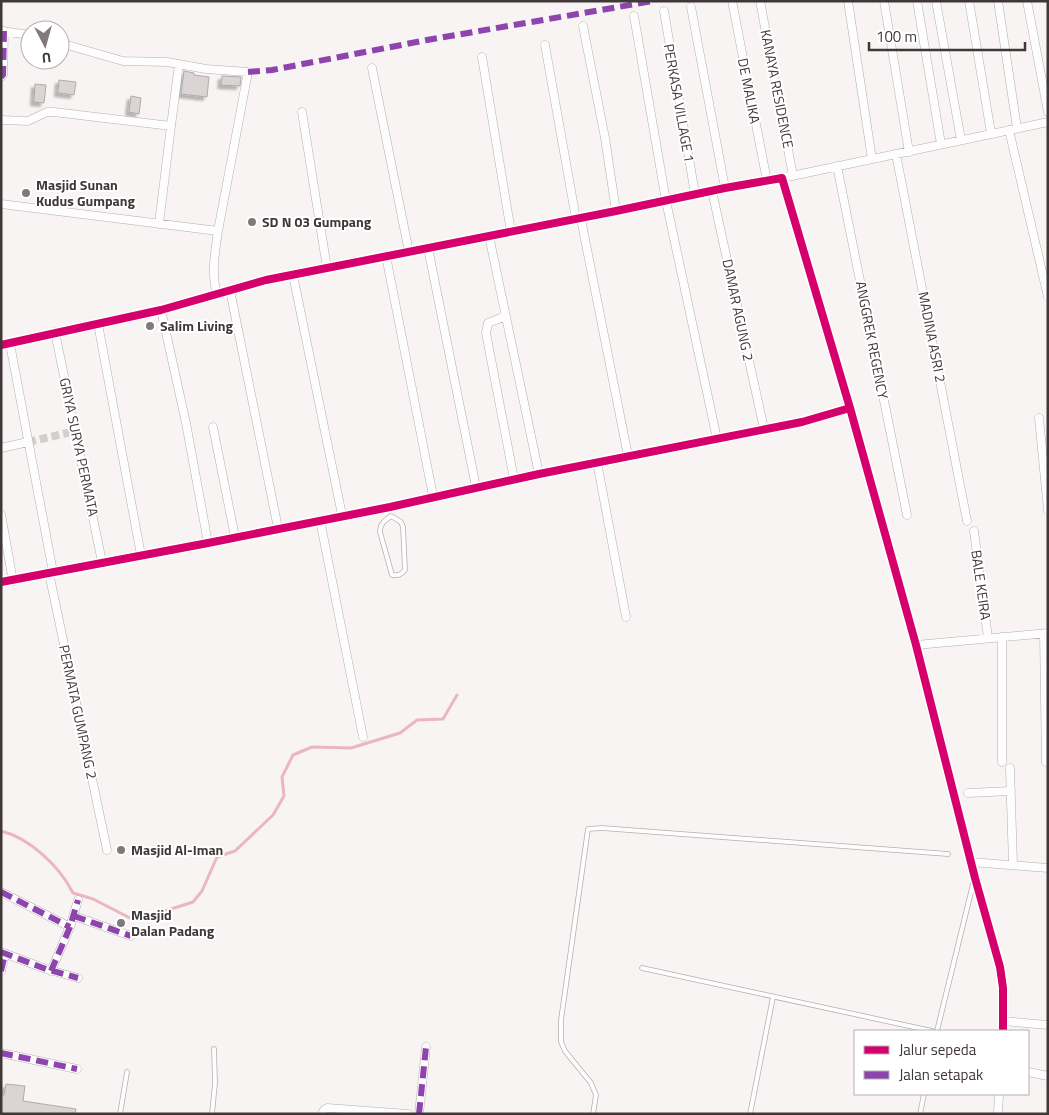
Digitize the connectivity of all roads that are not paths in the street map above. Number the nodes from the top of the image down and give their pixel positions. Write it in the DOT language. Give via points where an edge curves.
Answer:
graph roads {
  1 [pos="732,1"];
  2 [pos="760,1"];
  3 [pos="848,1"];
  4 [pos="884,1"];
  5 [pos="917,1"];
  6 [pos="936,1"];
  7 [pos="968,1"];
  8 [pos="998,1"];
  9 [pos="1027,1"];
  10 [pos="691,7"];
  11 [pos="664,11"];
  12 [pos="634,16"];
  13 [pos="583,26"];
  14 [pos="2,31"];
  15 [pos="20,34"];
  16 [pos="544,45"];
  17 [pos="70,46"];
  18 [pos="482,57"];
  19 [pos="179,64"];
  20 [pos="372,68"];
  21 [pos="1,77"];
  22 [pos="302,112"];
  23 [pos="1048,112"];
  24 [pos="1,120"];
  25 [pos="1048,122"];
  26 [pos="171,126"];
  27 [pos="1013,129"];
  28 [pos="991,134"];
  29 [pos="961,140"];
  30 [pos="941,144"];
  31 [pos="908,152"];
  32 [pos="896,154"];
  33 [pos="872,159"];
  34 [pos="837,166"];
  35 [pos="793,176"];
  36 [pos="782,178"];
  37 [pos="767,181"];
  38 [pos="726,188"];
  39 [pos="712,191"];
  40 [pos="695,194"];
  41 [pos="666,201"];
  42 [pos="1,204"];
  43 [pos="616,212"];
  44 [pos="578,219"];
  45 [pos="159,224"];
  46 [pos="218,231"];
  47 [pos="511,232"];
  48 [pos="489,236"];
  49 [pos="428,248"];
  50 [pos="409,252"];
  51 [pos="386,256"];
  52 [pos="327,268"];
  53 [pos="293,275"];
  54 [pos="230,290"];
  55 [pos="217,294"];
  56 [pos="1048,297"];
  57 [pos="161,310"];
  58 [pos="506,316"];
  59 [pos="98,324"];
  60 [pos="54,332"];
  61 [pos="10,344"];
  62 [pos="1,345"];
  63 [pos="850,408"];
  64 [pos="1039,418"];
  65 [pos="213,426"];
  66 [pos="764,429"];
  67 [pos="717,439"];
  68 [pos="28,442"];
  69 [pos="1,448"];
  70 [pos="628,456"];
  71 [pos="597,462"];
  72 [pos="539,474"];
  73 [pos="514,479"];
  74 [pos="476,487"];
  75 [pos="433,496"];
  76 [pos="390,507"];
  77 [pos="1048,510"];
  78 [pos="1,514"];
  79 [pos="342,515"];
  80 [pos="907,515"];
  81 [pos="390,516"];
  82 [pos="320,520"];
  83 [pos="967,521"];
  84 [pos="278,528"];
  85 [pos="974,531"];
  86 [pos="235,537"];
  87 [pos="208,543"];
  88 [pos="141,555"];
  89 [pos="102,562"];
  90 [pos="51,573"];
  91 [pos="13,581"];
  92 [pos="1,582"];
  93 [pos="626,617"];
  94 [pos="1046,633"];
  95 [pos="1002,637"];
  96 [pos="988,638"];
  97 [pos="916,645"];
  98 [pos="363,737"];
  99 [pos="1002,762"];
  100 [pos="1046,762"];
  101 [pos="1010,768"];
  102 [pos="1010,791"];
  103 [pos="968,794"];
  104 [pos="107,850"];
  105 [pos="948,854"];
  106 [pos="971,862"];
  107 [pos="1013,865"];
  108 [pos="1048,868"];
  109 [pos="975,878"];
  110 [pos="1,892"];
  111 [pos="78,900"];
  112 [pos="74,916"];
  113 [pos="70,926"];
  114 [pos="131,936"];
  115 [pos="3,953"];
  116 [pos="642,968"];
  117 [pos="1,971"];
  118 [pos="51,971"];
  119 [pos="78,978"];
  120 [pos="773,997"];
  121 [pos="1003,1021"];
  122 [pos="1048,1025"];
  123 [pos="927,1030"];
  124 [pos="937,1030"];
  125 [pos="1003,1030"];
  126 [pos="426,1047"];
  127 [pos="214,1049"];
  128 [pos="1,1053"];
  129 [pos="77,1069"];
  130 [pos="127,1072"];
  131 [pos="1029,1072"];
  132 [pos="1048,1076"];
  133 [pos="924,1095"];
  134 [pos="999,1095"];
  135 [pos="120,1114"];
  136 [pos="212,1114"];
  137 [pos="322,1114"];
  138 [pos="408,1114"];
  139 [pos="419,1114"];
  140 [pos="593,1114"];
  141 [pos="750,1114"];
  142 [pos="920,1114"];
  143 [pos="998,1114"];
  1 -- 37 [label="street, DE MALIKA"];
  2 -- 35 [label="street, KANAYA RESIDENCE"];
  3 -- 33 [label="street"];
  4 -- 31 [label="street"];
  5 -- 30 [label="street"];
  6 -- 29 [label="street"];
  7 -- 28 [label="street"];
  8 -- 27 [label="street"];
  9 -- 23 [label="street"];
  10 -- 38 [label="street"];
  11 -- 40 [label="street, PERKASA VILLAGE 1"];
  12 -- 41 [label="street"];
  13 -- 43 [label="street" via="606,138"];
  14 -- 15 [label="street"];
  14 -- 21 [label="street"];
  16 -- 44 [label="street"];
  17 -- 19 [label="street" via="124,61"];
  18 -- 47 [label="street"];
  19 -- 26 [label="street"];
  19 -- 46 [label="street" via="248,72"];
  20 -- 50 [label="street"];
  22 -- 52 [label="street"];
  24 -- 26 [label="street" via="28,121 54,112"];
  25 -- 27 [label="street"];
  26 -- 45 [label="street"];
  27 -- 28 [label="street"];
  27 -- 56 [label="street"];
  28 -- 29 [label="street"];
  29 -- 30 [label="street"];
  30 -- 31 [label="street"];
  31 -- 32 [label="street"];
  32 -- 33 [label="street"];
  32 -- 83 [label="street, MADINA ASRI 2"];
  33 -- 34 [label="street"];
  34 -- 35 [label="street"];
  34 -- 80 [label="street, ANGGREK REGENCY"];
  35 -- 36 [label="street"];
  36 -- 37 [label="street"];
  36 -- 63 [label="street"];
  37 -- 38 [label="street"];
  38 -- 39 [label="street"];
  39 -- 40 [label="street"];
  39 -- 66 [label="street, DAMAR AGUNG 2"];
  40 -- 41 [label="street"];
  41 -- 43 [label="street"];
  41 -- 67 [label="street"];
  42 -- 45 [label="street"];
  43 -- 44 [label="street"];
  44 -- 47 [label="street"];
  44 -- 70 [label="street"];
  45 -- 46 [label="street"];
  46 -- 55 [label="street" via="213,275"];
  47 -- 48 [label="street"];
  48 -- 49 [label="street"];
  48 -- 58 [label="street"];
  49 -- 50 [label="street"];
  49 -- 74 [label="street"];
  50 -- 51 [label="street"];
  51 -- 52 [label="street"];
  51 -- 75 [label="street"];
  52 -- 53 [label="street"];
  53 -- 54 [label="street"];
  53 -- 79 [label="street"];
  54 -- 55 [label="street"];
  54 -- 84 [label="street"];
  55 -- 57 [label="street"];
  57 -- 59 [label="street"];
  57 -- 87 [label="street"];
  58 -- 72 [label="street"];
  58 -- 73 [label="street" via="488,323 486,333"];
  59 -- 60 [label="street"];
  59 -- 88 [label="street"];
  60 -- 61 [label="street"];
  60 -- 89 [label="street, GRIYA SURYA PERMATA"];
  61 -- 62 [label="street"];
  61 -- 68 [label="street, PERMATA GUMPANG 2"];
  63 -- 66 [label="street"];
  63 -- 97 [label="street"];
  64 -- 77 [label="street"];
  65 -- 86 [label="street"];
  66 -- 67 [label="street"];
  67 -- 70 [label="street"];
  68 -- 69 [label="street"];
  68 -- 90 [label="street, PERMATA GUMPANG 2"];
  70 -- 71 [label="street"];
  71 -- 72 [label="street"];
  71 -- 93 [label="street"];
  72 -- 73 [label="street"];
  73 -- 74 [label="street"];
  74 -- 75 [label="street"];
  75 -- 76 [label="street"];
  76 -- 79 [label="street"];
  76 -- 81 [label="lane"];
  78 -- 91 [label="street"];
  79 -- 82 [label="street"];
  81 -- 81 [label="lane" via="401,522 404,534 404,570 397,576 392,574 380,532 382,522"];
  82 -- 84 [label="street"];
  82 -- 98 [label="street"];
  84 -- 86 [label="street"];
  85 -- 96 [label="street, BALE KEIRA"];
  86 -- 87 [label="street"];
  87 -- 88 [label="street"];
  88 -- 89 [label="street"];
  89 -- 90 [label="street"];
  90 -- 91 [label="street"];
  90 -- 104 [label="street, PERMATA GUMPANG 2"];
  91 -- 92 [label="street"];
  94 -- 95 [label="street"];
  94 -- 100 [label="street"];
  95 -- 96 [label="street"];
  95 -- 99 [label="street"];
  96 -- 97 [label="street"];
  97 -- 106 [label="street"];
  101 -- 102 [label="street"];
  102 -- 103 [label="street"];
  102 -- 107 [label="street"];
  105 -- 140 [label="lane" via="588,829 561,1020 561,1042 591,1083 596,1095"];
  106 -- 107 [label="street"];
  106 -- 109 [label="street"];
  107 -- 108 [label="street"];
  109 -- 121 [label="street" via="1000,967"];
  109 -- 124 [label="lane"];
  110 -- 113 [label="street"];
  111 -- 112 [label="street"];
  112 -- 113 [label="street"];
  112 -- 114 [label="street"];
  113 -- 118 [label="street"];
  115 -- 117 [label="street"];
  115 -- 118 [label="street"];
  116 -- 120 [label="lane"];
  118 -- 119 [label="street"];
  120 -- 123 [label="lane"];
  120 -- 141 [label="lane"];
  121 -- 122 [label="street"];
  121 -- 125 [label="street"];
  126 -- 139 [label="street"];
  127 -- 136 [label="lane"];
  128 -- 129 [label="street"];
  130 -- 135 [label="lane"];
  131 -- 132 [label="street"];
  133 -- 142 [label="lane"];
  134 -- 143 [label="street"];
  137 -- 138 [label="street" via="327,1108"];
}
